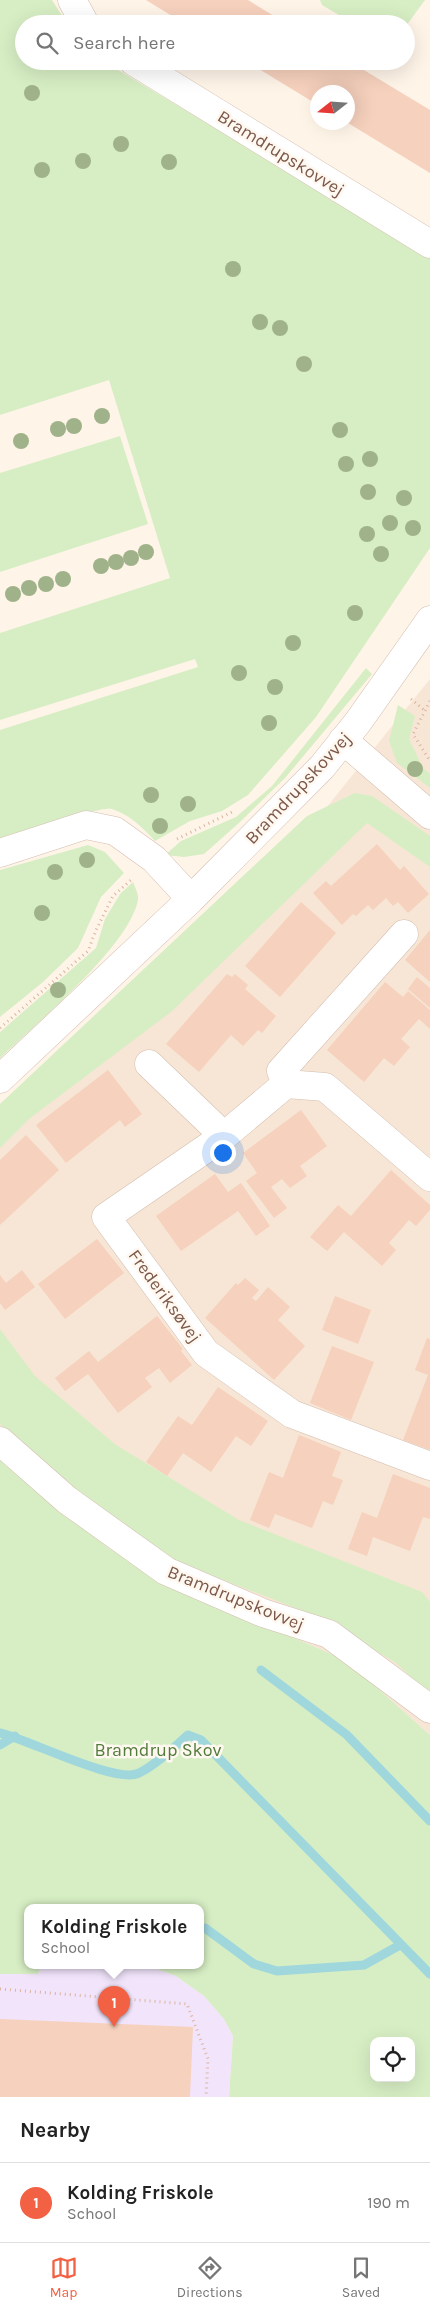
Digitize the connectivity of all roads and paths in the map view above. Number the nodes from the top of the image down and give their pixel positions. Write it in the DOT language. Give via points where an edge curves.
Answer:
graph roads {
  1 [pos="72,0"];
  2 [pos="81,15"];
  3 [pos="147,70"];
  4 [pos="430,244"];
  5 [pos="430,620"];
  6 [pos="430,701"];
  7 [pos="343,740"];
  8 [pos="430,761"];
  9 [pos="238,809"];
  10 [pos="430,815"];
  11 [pos="0,853"];
  12 [pos="154,859"];
  13 [pos="191,899"];
  14 [pos="404,934"];
  15 [pos="0,1028"];
  16 [pos="149,1064"];
  17 [pos="0,1079"];
  18 [pos="286,1084"];
  19 [pos="224,1136"];
  20 [pos="430,1177"];
  21 [pos="0,1441"];
  22 [pos="430,1466"];
  23 [pos="430,1709"];
  24 [pos="0,1989"];
  25 [pos="206,2097"];
  1 -- 2 [label="street"];
  3 -- 4 [label="street, Bramdrupskovvej"];
  5 -- 7 [label="street, Bramdrupskovvej"];
  6 -- 8 [label="path" via="414,734"];
  7 -- 10 [label="street"];
  7 -- 13 [label="street, Bramdrupskovvej" via="322,767"];
  9 -- 12 [label="path" via="178,839"];
  11 -- 12 [label="street" via="86,825 115,831"];
  12 -- 13 [label="street"];
  12 -- 15 [label="path" via="113,896 88,951"];
  13 -- 17 [label="street, Bramdrupskovvej"];
  14 -- 18 [label="street" via="281,1071"];
  16 -- 19 [label="street"];
  18 -- 19 [label="street, Frederiksøvej"];
  18 -- 20 [label="street" via="325,1087"];
  19 -- 22 [label="street, Frederiksøvej" via="106,1217 206,1353 292,1414"];
  21 -- 23 [label="street, Bramdrupskovvej" via="67,1500 166,1571 263,1613 329,1634"];
  24 -- 25 [label="path" via="187,2004 208,2059"];
}
